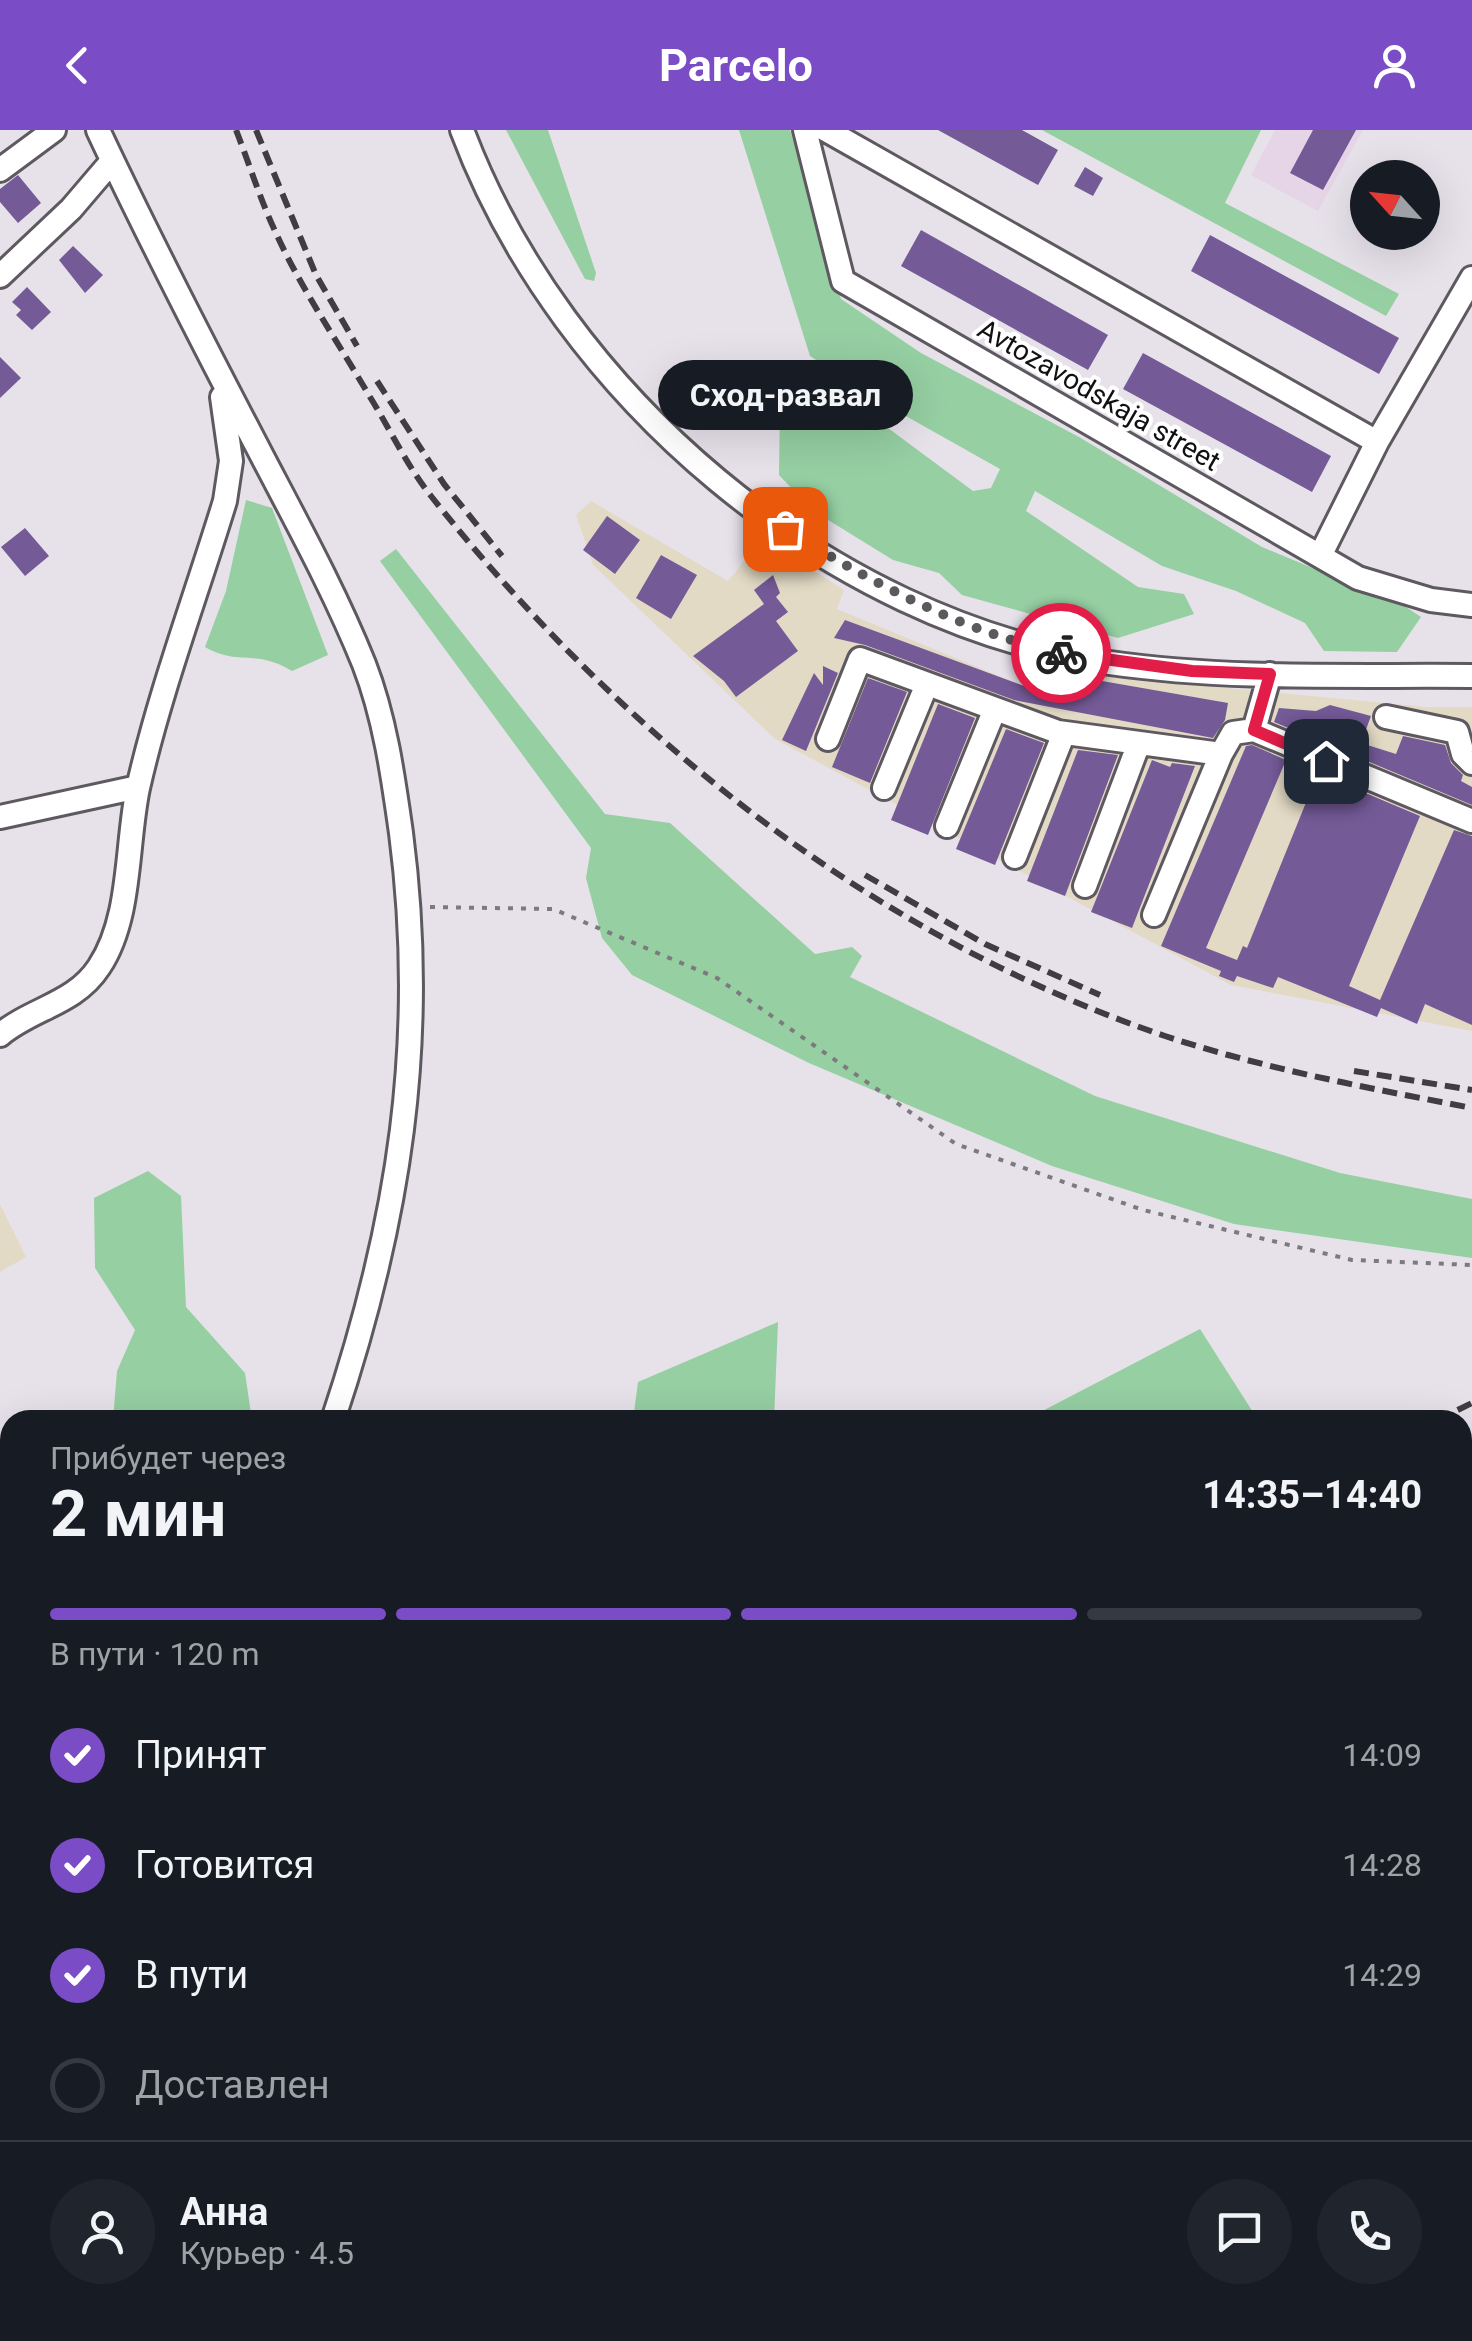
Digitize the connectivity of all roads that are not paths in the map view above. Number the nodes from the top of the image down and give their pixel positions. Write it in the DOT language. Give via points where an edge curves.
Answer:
graph roads {
  1 [pos="54,130"];
  2 [pos="98,130"];
  3 [pos="462,130"];
  4 [pos="806,130"];
  5 [pos="826,130"];
  6 [pos="112,161"];
  7 [pos="0,170"];
  8 [pos="0,276"];
  9 [pos="1472,278"];
  10 [pos="210,355"];
  11 [pos="1377,442"];
  12 [pos="1320,556"];
  13 [pos="1472,604"];
  14 [pos="1270,674"];
  15 [pos="1472,676"];
  16 [pos="927,684"];
  17 [pos="995,708"];
  18 [pos="1386,717"];
  19 [pos="1254,730"];
  20 [pos="1064,732"];
  21 [pos="828,739"];
  22 [pos="1139,743"];
  23 [pos="1220,754"];
  24 [pos="1472,763"];
  25 [pos="138,788"];
  26 [pos="884,788"];
  27 [pos="0,817"];
  28 [pos="1472,821"];
  29 [pos="946,826"];
  30 [pos="1015,858"];
  31 [pos="1084,886"];
  32 [pos="1154,915"];
  33 [pos="22,1016"];
  34 [pos="0,1025"];
  35 [pos="0,1034"];
  36 [pos="336,1410"];
  1 -- 7 [label="street"];
  2 -- 6 [label="street"];
  3 -- 14 [label="street" via="508,230 595,361 707,474 785,529 916,602 1043,649 1108,662"];
  4 -- 12 [label="street, Avtozavodskaja street" via="843,280"];
  5 -- 11 [label="street"];
  6 -- 8 [label="street"];
  6 -- 10 [label="street"];
  9 -- 11 [label="street"];
  10 -- 25 [label="street" via="231,461"];
  10 -- 36 [label="street" via="364,666 390,753 410,906 412,1029 403,1131 360,1339"];
  11 -- 12 [label="street"];
  12 -- 13 [label="street, Avtozavodskaja street" via="1358,578 1431,600"];
  14 -- 15 [label="street"];
  14 -- 19 [label="street"];
  16 -- 17 [label="street"];
  16 -- 21 [label="street" via="860,659"];
  16 -- 26 [label="street"];
  17 -- 20 [label="street"];
  17 -- 29 [label="street"];
  18 -- 24 [label="street" via="1457,732"];
  19 -- 23 [label="street" via="1233,733"];
  19 -- 28 [label="street"];
  20 -- 22 [label="street"];
  20 -- 30 [label="street"];
  22 -- 23 [label="street"];
  22 -- 31 [label="street"];
  23 -- 32 [label="street"];
  25 -- 27 [label="street"];
  25 -- 33 [label="street" via="116,928 102,963 61,1003"];
  33 -- 34 [label="street"];
  33 -- 35 [label="street"];
}
